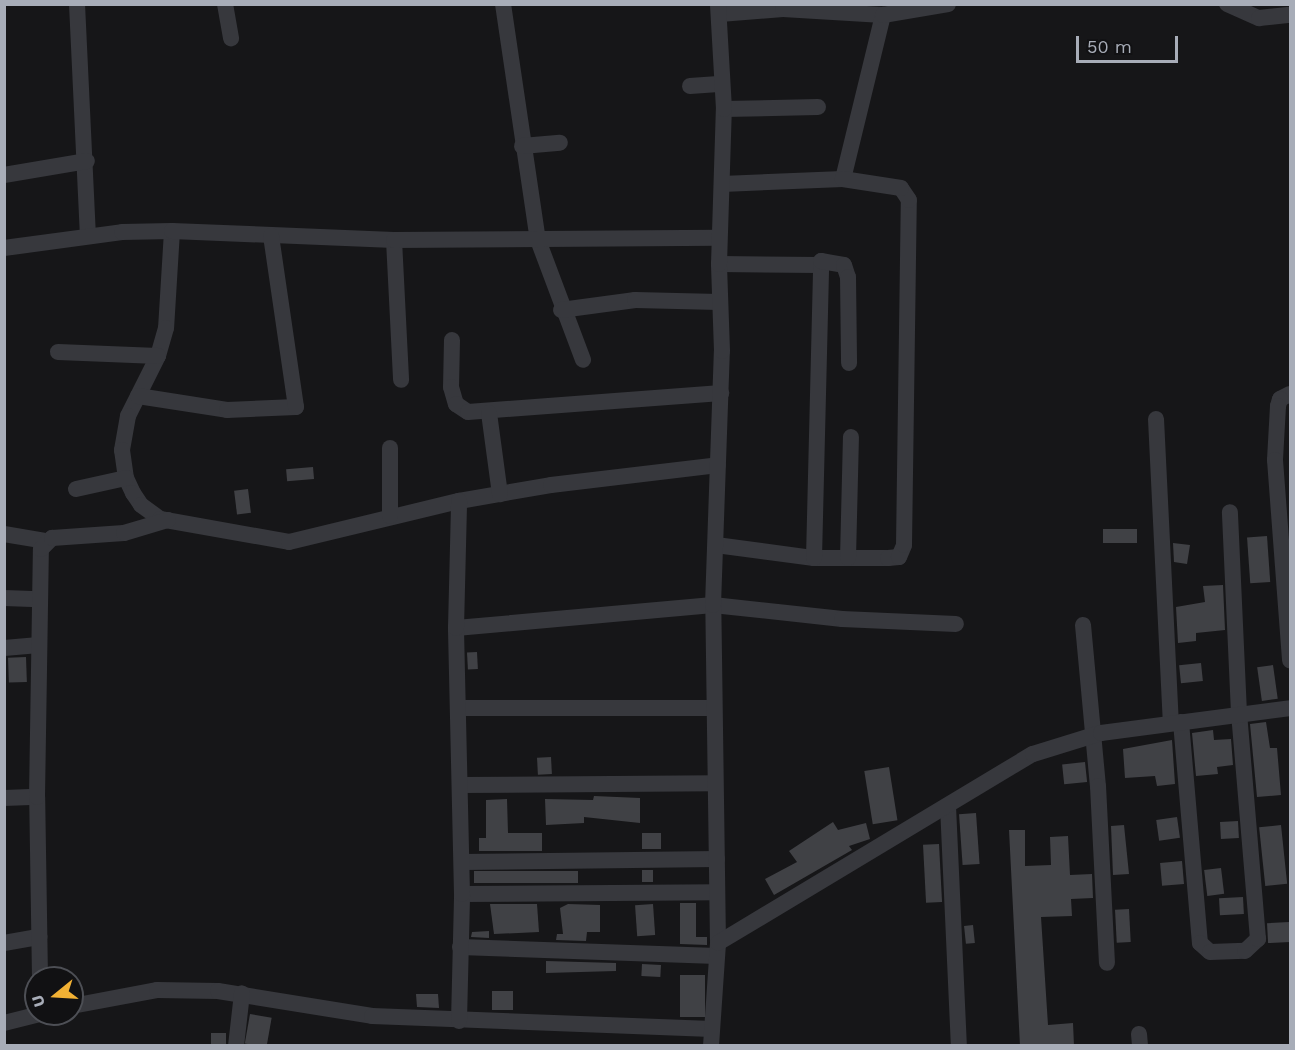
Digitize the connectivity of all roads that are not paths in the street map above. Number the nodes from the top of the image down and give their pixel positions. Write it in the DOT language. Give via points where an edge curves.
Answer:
graph roads {
  1 [pos="77,4"];
  2 [pos="225,4"];
  3 [pos="503,4"];
  4 [pos="948,4"];
  5 [pos="1227,4"];
  6 [pos="719,9"];
  7 [pos="883,15"];
  8 [pos="1290,15"];
  9 [pos="231,38"];
  10 [pos="723,84"];
  11 [pos="690,86"];
  12 [pos="818,107"];
  13 [pos="723,109"];
  14 [pos="560,143"];
  15 [pos="522,146"];
  16 [pos="87,160"];
  17 [pos="4,175"];
  18 [pos="843,179"];
  19 [pos="722,184"];
  20 [pos="172,231"];
  21 [pos="88,236"];
  22 [pos="271,236"];
  23 [pos="719,238"];
  24 [pos="394,240"];
  25 [pos="538,240"];
  26 [pos="4,248"];
  27 [pos="718,264"];
  28 [pos="818,265"];
  29 [pos="719,302"];
  30 [pos="561,310"];
  31 [pos="452,340"];
  32 [pos="58,352"];
  33 [pos="158,356"];
  34 [pos="583,360"];
  35 [pos="849,363"];
  36 [pos="401,380"];
  37 [pos="721,393"];
  38 [pos="1290,394"];
  39 [pos="138,396"];
  40 [pos="489,413"];
  41 [pos="1156,419"];
  42 [pos="850,437"];
  43 [pos="390,448"];
  44 [pos="718,465"];
  45 [pos="126,478"];
  46 [pos="76,489"];
  47 [pos="500,494"];
  48 [pos="459,501"];
  49 [pos="1230,512"];
  50 [pos="390,516"];
  51 [pos="168,520"];
  52 [pos="4,534"];
  53 [pos="46,541"];
  54 [pos="716,545"];
  55 [pos="813,558"];
  56 [pos="848,558"];
  57 [pos="4,598"];
  58 [pos="39,599"];
  59 [pos="713,605"];
  60 [pos="956,624"];
  61 [pos="1083,625"];
  62 [pos="456,628"];
  63 [pos="39,645"];
  64 [pos="4,648"];
  65 [pos="1290,660"];
  66 [pos="460,708"];
  67 [pos="713,708"];
  68 [pos="1290,708"];
  69 [pos="1239,713"];
  70 [pos="1176,723"];
  71 [pos="1093,735"];
  72 [pos="715,783"];
  73 [pos="460,784"];
  74 [pos="37,797"];
  75 [pos="4,798"];
  76 [pos="948,806"];
  77 [pos="717,859"];
  78 [pos="462,862"];
  79 [pos="717,892"];
  80 [pos="462,894"];
  81 [pos="39,937"];
  82 [pos="4,943"];
  83 [pos="460,947"];
  84 [pos="718,949"];
  85 [pos="1107,963"];
  86 [pos="40,966"];
  87 [pos="242,993"];
  88 [pos="84,1004"];
  89 [pos="24,1018"];
  90 [pos="459,1021"];
  91 [pos="4,1023"];
  92 [pos="712,1037"];
  93 [pos="236,1046"];
  94 [pos="959,1046"];
  1 -- 16 [label="street"];
  2 -- 9 [label="street"];
  3 -- 15 [label="street"];
  4 -- 7 [label="street"];
  5 -- 8 [label="street" via="1259,18"];
  6 -- 7 [label="street"];
  6 -- 10 [label="street"];
  7 -- 18 [label="street"];
  10 -- 11 [label="street"];
  10 -- 13 [label="street"];
  12 -- 13 [label="street"];
  13 -- 19 [label="street"];
  14 -- 15 [label="street"];
  15 -- 25 [label="street"];
  16 -- 17 [label="street"];
  16 -- 21 [label="street"];
  18 -- 19 [label="street"];
  18 -- 56 [label="street" via="901,188 909,200 904,545 899,557"];
  19 -- 23 [label="street"];
  20 -- 21 [label="street"];
  20 -- 22 [label="street"];
  20 -- 33 [label="street" via="169,306"];
  21 -- 26 [label="street"];
  22 -- 24 [label="street"];
  22 -- 39 [label="street" via="296,407 227,410"];
  23 -- 25 [label="street"];
  23 -- 27 [label="street"];
  24 -- 25 [label="street"];
  24 -- 36 [label="street"];
  25 -- 30 [label="street"];
  27 -- 28 [label="street"];
  27 -- 29 [label="street"];
  28 -- 35 [label="street" via="827,260 844,265"];
  28 -- 55 [label="street"];
  29 -- 30 [label="street" via="635,300"];
  29 -- 37 [label="street"];
  30 -- 34 [label="street"];
  31 -- 40 [label="street" via="454,399 464,411"];
  32 -- 33 [label="street"];
  33 -- 39 [label="street"];
  37 -- 40 [label="street"];
  37 -- 44 [label="street"];
  38 -- 65 [label="street" via="1280,399 1278,406 1275,460"];
  39 -- 45 [label="street" via="124,428"];
  40 -- 47 [label="street"];
  41 -- 70 [label="street"];
  42 -- 56 [label="street"];
  43 -- 50 [label="street"];
  44 -- 47 [label="street"];
  44 -- 54 [label="street"];
  45 -- 46 [label="street"];
  45 -- 51 [label="street" via="141,506"];
  47 -- 48 [label="street"];
  48 -- 50 [label="street"];
  48 -- 62 [label="street"];
  49 -- 69 [label="street"];
  50 -- 51 [label="street" via="288,542"];
  51 -- 53 [label="street" via="124,533"];
  52 -- 53 [label="street"];
  53 -- 58 [label="street" via="40,554"];
  54 -- 55 [label="street"];
  54 -- 59 [label="street"];
  55 -- 56 [label="street"];
  57 -- 58 [label="street"];
  58 -- 63 [label="street"];
  59 -- 60 [label="street" via="842,619"];
  59 -- 62 [label="street"];
  59 -- 67 [label="street"];
  61 -- 71 [label="street"];
  62 -- 66 [label="street"];
  63 -- 64 [label="street"];
  63 -- 74 [label="street"];
  66 -- 67 [label="street"];
  66 -- 73 [label="street"];
  67 -- 72 [label="street"];
  68 -- 69 [label="street"];
  69 -- 70 [label="street"];
  69 -- 70 [label="street" via="1258,939 1245,951 1210,952 1200,943"];
  70 -- 71 [label="street"];
  71 -- 76 [label="street" via="1033,754"];
  71 -- 85 [label="street"];
  72 -- 73 [label="street"];
  72 -- 77 [label="street"];
  73 -- 78 [label="street"];
  74 -- 75 [label="street"];
  74 -- 81 [label="street"];
  76 -- 84 [label="street"];
  76 -- 94 [label="street"];
  77 -- 78 [label="street"];
  77 -- 79 [label="street"];
  78 -- 80 [label="street"];
  79 -- 80 [label="street"];
  79 -- 84 [label="street"];
  80 -- 83 [label="street"];
  81 -- 82 [label="street"];
  81 -- 86 [label="street"];
  83 -- 84 [label="street"];
  83 -- 90 [label="street"];
  84 -- 92 [label="street"];
  87 -- 88 [label="street" via="158,990"];
  87 -- 90 [label="street" via="372,1016"];
  87 -- 93 [label="street"];
  89 -- 91 [label="street"];
  90 -- 92 [label="street"];
}
